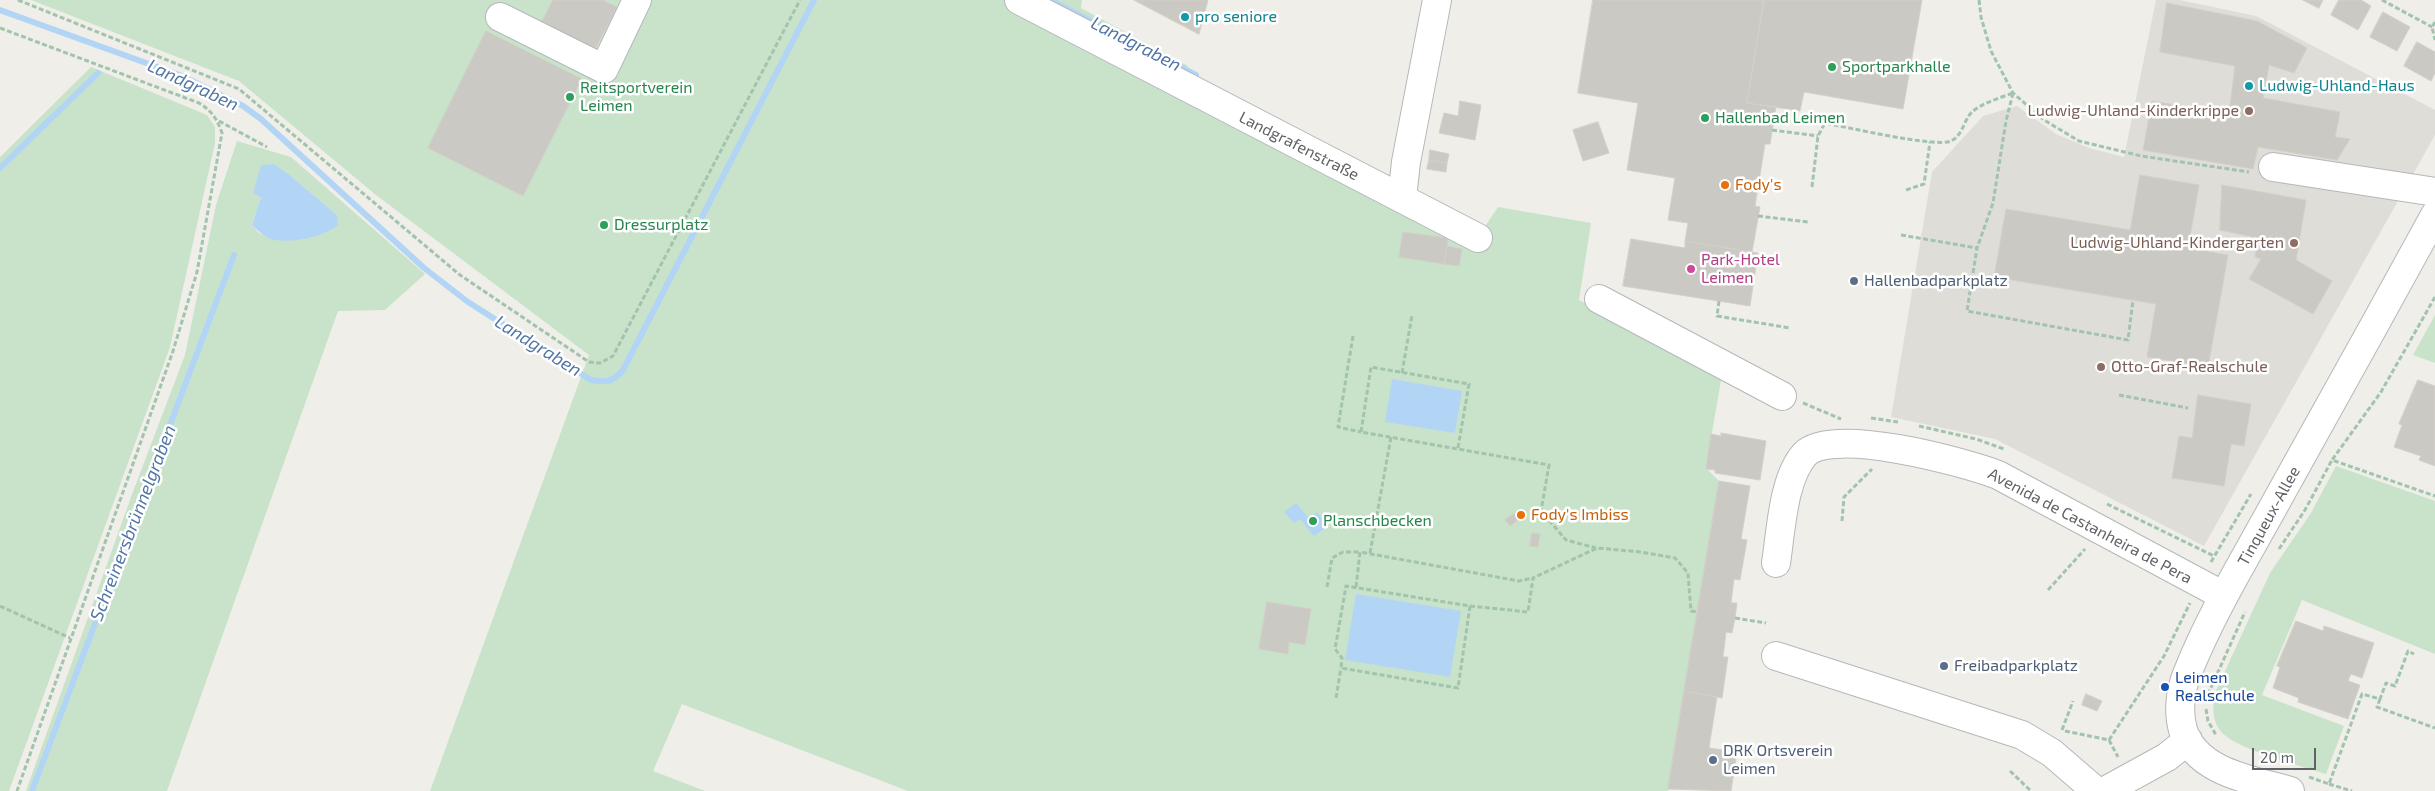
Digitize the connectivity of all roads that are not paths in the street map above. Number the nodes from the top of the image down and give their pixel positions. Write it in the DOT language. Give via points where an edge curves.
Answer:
graph roads {
  1 [pos="637,0"];
  2 [pos="1019,0"];
  3 [pos="1437,0"];
  4 [pos="500,17"];
  5 [pos="2273,167"];
  6 [pos="2435,192"];
  7 [pos="1402,198"];
  8 [pos="2435,215"];
  9 [pos="1478,238"];
  10 [pos="1599,298"];
  11 [pos="1791,399"];
  12 [pos="1776,563"];
  13 [pos="2235,602"];
  14 [pos="1776,656"];
  15 [pos="2188,740"];
  16 [pos="2297,783"];
  17 [pos="2096,791"];
  18 [pos="2105,791"];
  1 -- 4 [label="street" via="604,69"];
  2 -- 7 [label="street, Landgrafenstraße"];
  3 -- 7 [label="street"];
  5 -- 6 [label="street"];
  7 -- 9 [label="street, Landgrafenstraße"];
  8 -- 13 [label="street, Tinqueux-Allee"];
  10 -- 11 [label="street"];
  12 -- 13 [label="street, Avenida de Castanheira de Pera" via="1790,481 1796,467 1806,453 1836,442 1879,446 1998,474"];
  13 -- 15 [label="street, Tinqueux-Allee" via="2187,675 2182,690 2181,719"];
  14 -- 17 [label="street" via="2022,735 2052,754"];
  15 -- 16 [label="street" via="2202,758 2216,767"];
  15 -- 18 [label="street" via="2167,757"];
}
